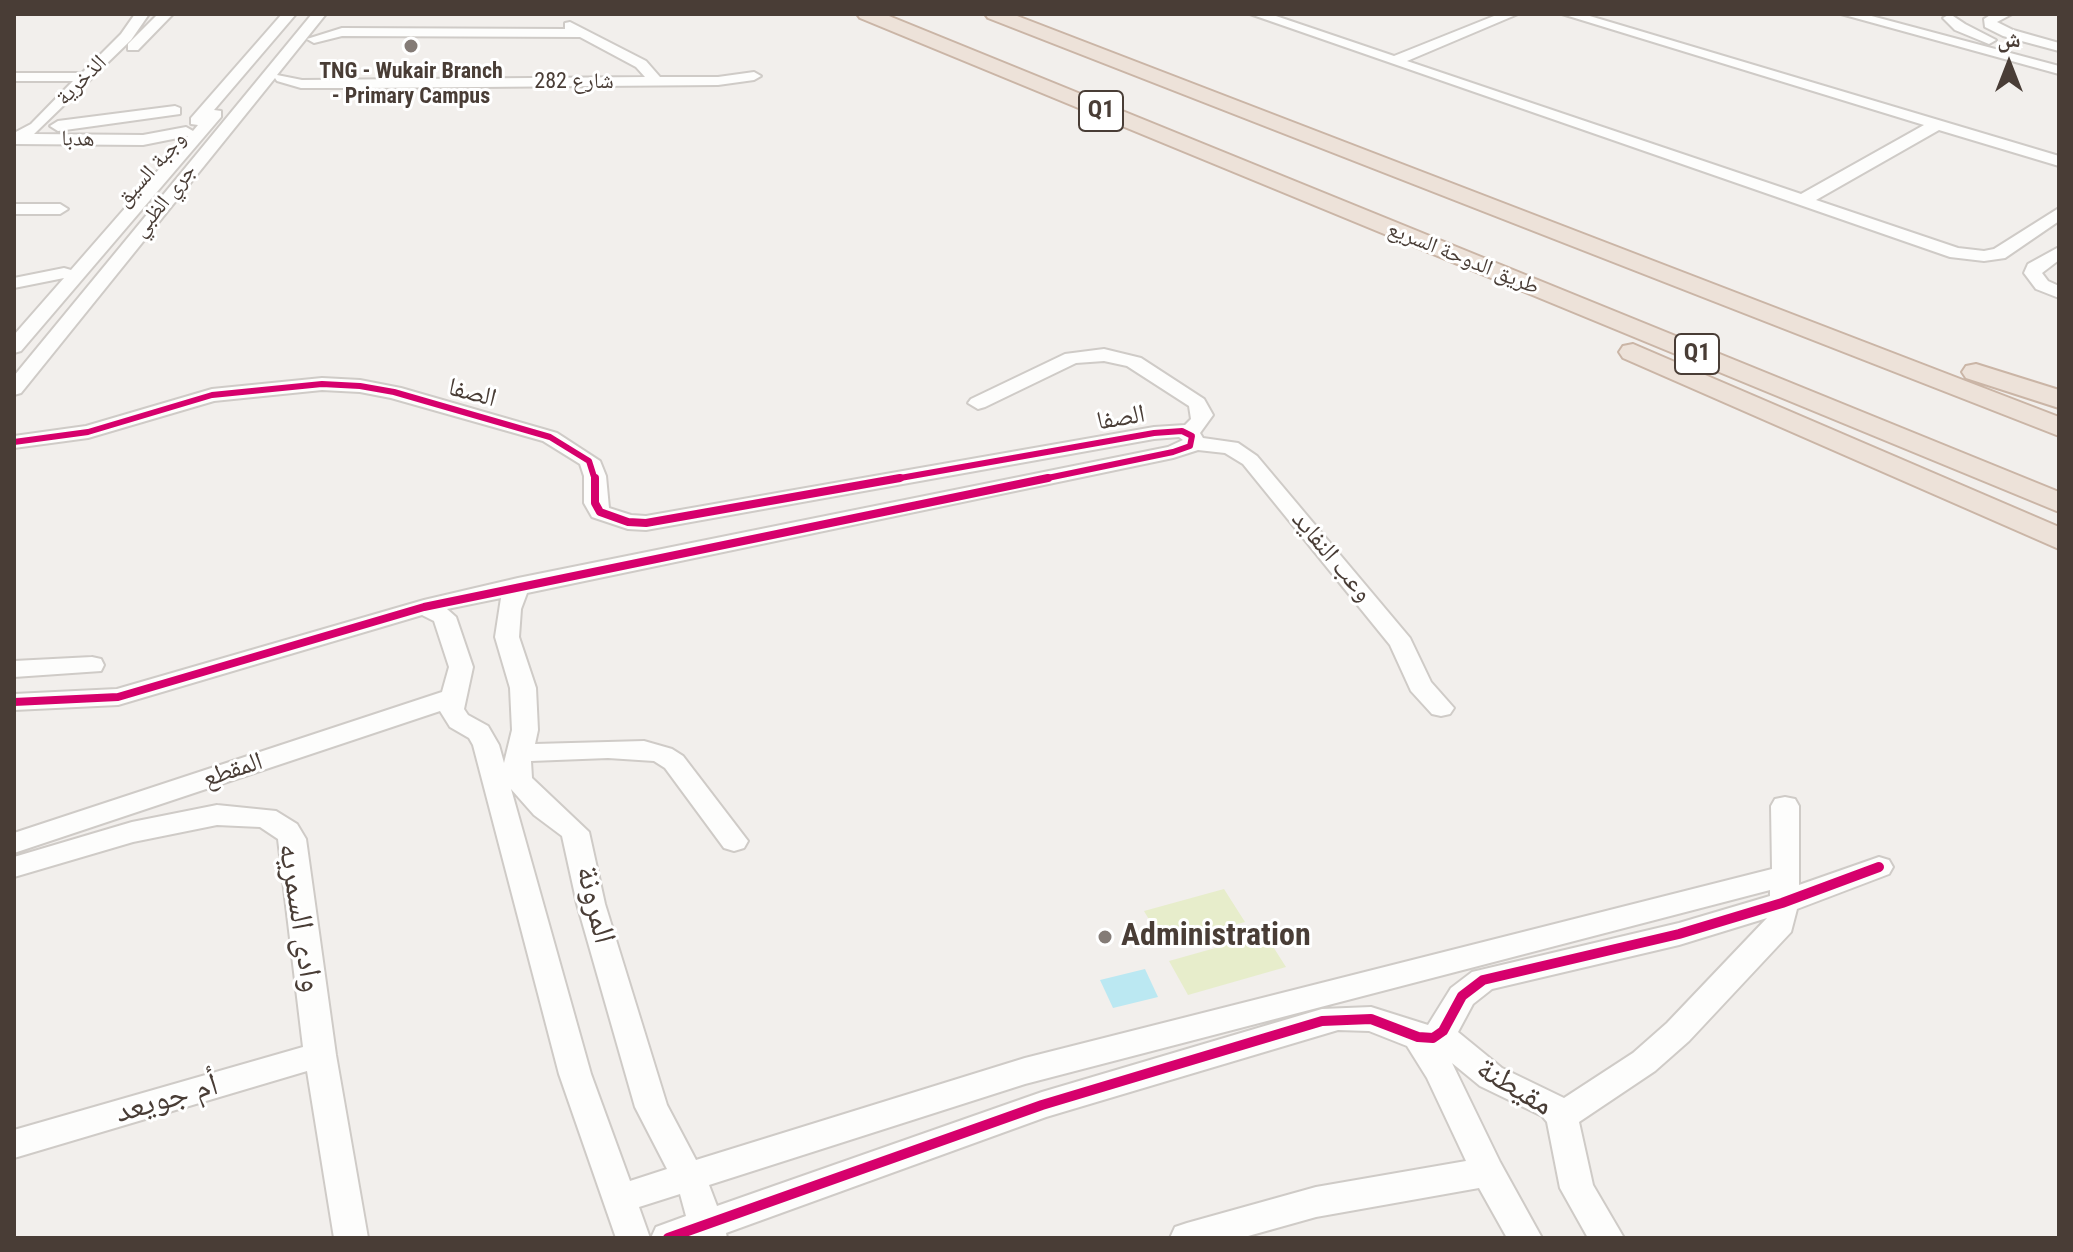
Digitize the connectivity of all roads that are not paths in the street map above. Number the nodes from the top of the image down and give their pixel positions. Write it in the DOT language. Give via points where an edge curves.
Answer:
graph roads {
  1 [pos="289,14"];
  2 [pos="300,14"];
  3 [pos="867,14"];
  4 [pos="995,14"];
  5 [pos="1257,14"];
  6 [pos="1511,14"];
  7 [pos="1569,14"];
  8 [pos="1848,14"];
  9 [pos="1879,14"];
  10 [pos="1909,14"];
  11 [pos="2005,14"];
  12 [pos="1954,16"];
  13 [pos="138,19"];
  14 [pos="160,19"];
  15 [pos="325,21"];
  16 [pos="1930,28"];
  17 [pos="531,31"];
  18 [pos="583,33"];
  19 [pos="2059,47"];
  20 [pos="2010,50"];
  21 [pos="1394,61"];
  22 [pos="2059,63"];
  23 [pos="110,70"];
  24 [pos="2059,70"];
  25 [pos="87,74"];
  26 [pos="754,76"];
  27 [pos="14,77"];
  28 [pos="246,79"];
  29 [pos="656,81"];
  30 [pos="226,86"];
  31 [pos="274,89"];
  32 [pos="240,109"];
  33 [pos="175,111"];
  34 [pos="1936,125"];
  35 [pos="42,131"];
  36 [pos="186,132"];
  37 [pos="1301,133"];
  38 [pos="14,139"];
  39 [pos="143,140"];
  40 [pos="174,145"];
  41 [pos="2059,161"];
  42 [pos="1803,200"];
  43 [pos="128,207"];
  44 [pos="1334,207"];
  45 [pos="14,209"];
  46 [pos="60,209"];
  47 [pos="2057,216"];
  48 [pos="2059,252"];
  49 [pos="64,273"];
  50 [pos="18,283"];
  51 [pos="2059,293"];
  52 [pos="45,294"];
  53 [pos="81,304"];
  54 [pos="14,324"];
  55 [pos="14,347"];
  56 [pos="14,389"];
  57 [pos="2059,399"];
  58 [pos="978,403"];
  59 [pos="2059,427"];
  60 [pos="1191,438"];
  61 [pos="14,442"];
  62 [pos="2059,503"];
  63 [pos="2059,539"];
  64 [pos="518,585"];
  65 [pos="424,607"];
  66 [pos="14,669"];
  67 [pos="452,698"];
  68 [pos="69,701"];
  69 [pos="14,702"];
  70 [pos="1441,708"];
  71 [pos="519,753"];
  72 [pos="1785,806"];
  73 [pos="734,841"];
  74 [pos="14,843"];
  75 [pos="14,867"];
  76 [pos="1879,867"];
  77 [pos="1784,889"];
  78 [pos="1428,1036"];
  79 [pos="320,1055"];
  80 [pos="1562,1116"];
  81 [pos="14,1144"];
  82 [pos="1488,1172"];
  83 [pos="687,1176"];
  84 [pos="619,1199"];
  85 [pos="709,1231"];
  86 [pos="351,1238"];
  87 [pos="633,1238"];
  88 [pos="668,1238"];
  89 [pos="1187,1238"];
  90 [pos="1525,1238"];
  91 [pos="1607,1238"];
  1 -- 30 [label="street, وجبة السيق"];
  2 -- 28 [label="street, جري الظبي"];
  3 -- 44 [label="highway, طريق الدوحة السريع / Q1"];
  4 -- 37 [label="highway"];
  5 -- 21 [label="street"];
  6 -- 21 [label="street"];
  7 -- 34 [label="street"];
  8 -- 24 [label="street"];
  9 -- 10 [label="street"];
  9 -- 16 [label="street"];
  11 -- 19 [label="street" via="1990,24"];
  12 -- 16 [label="street"];
  12 -- 20 [label="street" via="1960,27"];
  13 -- 14 [label="street"];
  13 -- 25 [label="street, الذخرية"];
  14 -- 23 [label="street, الذخرية"];
  15 -- 17 [label="street" via="342,32"];
  15 -- 31 [label="street"];
  15 -- 32 [label="street, جري الظبي"];
  16 -- 20 [label="street"];
  17 -- 18 [label="street"];
  17 -- 18 [label="street, شارع 282" via="555,18"];
  18 -- 29 [label="street, شارع 282" via="641,64"];
  20 -- 22 [label="street"];
  21 -- 42 [label="street"];
  23 -- 25 [label="street"];
  23 -- 35 [label="street, الذخرية"];
  25 -- 27 [label="street"];
  25 -- 35 [label="street, الذخرية"];
  26 -- 29 [label="street, شارع 282"];
  28 -- 30 [label="street"];
  28 -- 43 [label="street, جري الظبي"];
  29 -- 31 [label="street, شارع 282" via="301,84"];
  30 -- 36 [label="street, وجبة السيق"];
  31 -- 32 [label="street, شارع 282"];
  31 -- 53 [label="street" via="115,283"];
  32 -- 53 [label="street, جري الظبي"];
  33 -- 35 [label="street"];
  34 -- 41 [label="street"];
  34 -- 42 [label="street"];
  35 -- 38 [label="street, هدبا"];
  35 -- 39 [label="street, هدبا"];
  36 -- 39 [label="street, هدبا"];
  36 -- 40 [label="street, وجبة السيق"];
  37 -- 57 [label="highway" via="1409,160"];
  37 -- 59 [label="highway"];
  39 -- 40 [label="street, هدبا"];
  40 -- 43 [label="street, وجبة السيق"];
  42 -- 47 [label="street" via="1975,256 2004,252"];
  43 -- 49 [label="street, وجبة السيق"];
  43 -- 55 [label="street, جري الظبي"];
  44 -- 62 [label="highway, طريق الدوحة السريع / Q1"];
  44 -- 63 [label="highway" via="1462,275"];
  45 -- 46 [label="street"];
  48 -- 51 [label="street" via="2033,273 2042,285"];
  49 -- 50 [label="street"];
  49 -- 52 [label="street, وجبة السيق"];
  50 -- 52 [label="street"];
  52 -- 54 [label="street, وجبة السيق"];
  53 -- 56 [label="street, جري الظبي"];
  58 -- 60 [label="street" via="1072,358 1104,355 1134,362 1191,398 1203,415"];
  60 -- 61 [label="street, الصفا" via="1154,433 646,523 600,512 589,461 550,437 360,386 322,384 212,395 88,432"];
  60 -- 64 [label="street, الصفا" via="1173,452"];
  60 -- 70 [label="street, وعب النفايد" via="1231,447 1250,460 1401,643 1420,685"];
  64 -- 65 [label="street, الصفا"];
  64 -- 71 [label="street, المرونة" via="507,637 523,688 525,730"];
  65 -- 67 [label="street" via="444,617 456,648 461,667"];
  65 -- 68 [label="street, الصفا" via="140,691"];
  66 -- 68 [label="street" via="92,665"];
  67 -- 74 [label="street, المقطع"];
  67 -- 84 [label="street" via="453,716 479,732 486,745 575,1074"];
  68 -- 69 [label="street, الصفا"];
  71 -- 73 [label="street" via="608,749 663,755 674,762"];
  71 -- 83 [label="street, المرونة" via="519,781 575,832 651,1107"];
  72 -- 77 [label="street"];
  75 -- 79 [label="street, وادى السمريه" via="107,838 198,818 251,815 278,822 292,839"];
  76 -- 77 [label="street"];
  77 -- 78 [label="street" via="1679,934 1483,980"];
  77 -- 80 [label="street" via="1781,924 1678,1032 1644,1062"];
  77 -- 83 [label="street" via="1025,1071"];
  78 -- 80 [label="street, مقيطنة"];
  78 -- 82 [label="street, مقيطنة"];
  78 -- 85 [label="street" via="1371,1019 1322,1021 1042,1105"];
  79 -- 81 [label="street, أم جويعد"];
  79 -- 86 [label="street, وادى السمريه"];
  80 -- 91 [label="street, مقيطنة" via="1577,1188"];
  82 -- 89 [label="street" via="1316,1202"];
  82 -- 90 [label="street, مقيطنة"];
  83 -- 84 [label="street"];
  83 -- 85 [label="street, المرونة"];
  84 -- 87 [label="street"];
  85 -- 88 [label="street"];
}
